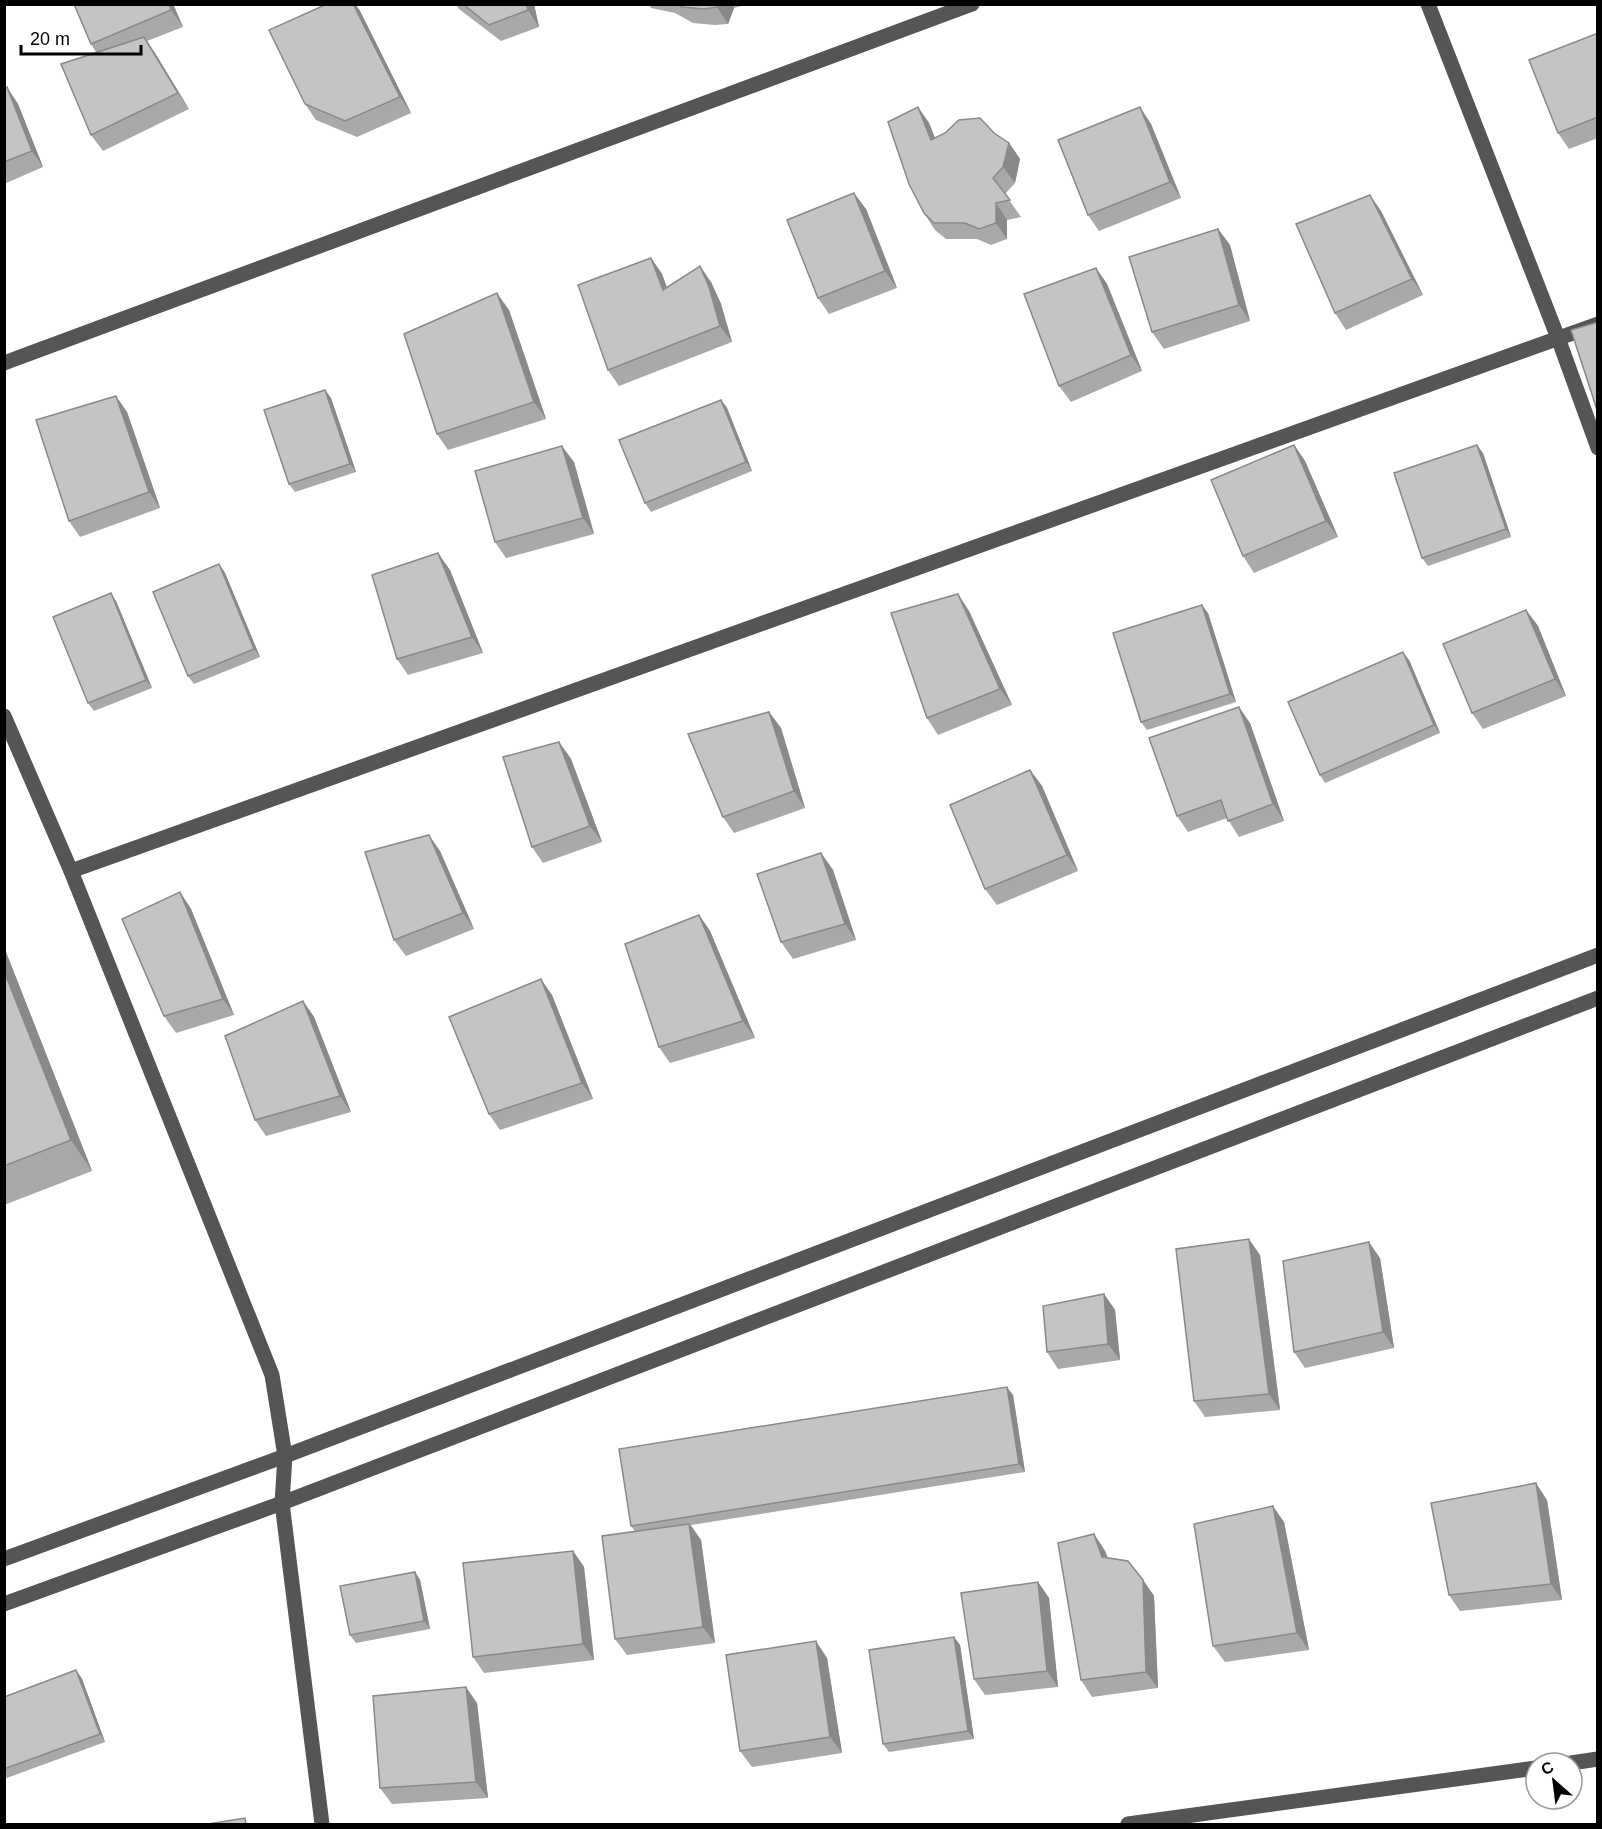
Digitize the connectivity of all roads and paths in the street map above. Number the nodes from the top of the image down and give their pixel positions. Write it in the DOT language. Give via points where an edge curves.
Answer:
graph roads {
  1 [pos="972,4"];
  2 [pos="1428,4"];
  3 [pos="1598,324"];
  4 [pos="1558,338"];
  5 [pos="4,363"];
  6 [pos="1598,448"];
  7 [pos="4,716"];
  8 [pos="71,871"];
  9 [pos="1598,955"];
  10 [pos="1598,998"];
  11 [pos="285,1456"];
  12 [pos="282,1503"];
  13 [pos="4,1559"];
  14 [pos="4,1604"];
  15 [pos="1524,1770"];
  16 [pos="322,1824"];
  17 [pos="1128,1824"];
  1 -- 5 [label="street"];
  2 -- 4 [label="street"];
  3 -- 4 [label="street"];
  4 -- 6 [label="street"];
  4 -- 8 [label="street"];
  7 -- 8 [label="street"];
  8 -- 11 [label="street" via="272,1375"];
  9 -- 11 [label="street"];
  10 -- 12 [label="street"];
  11 -- 12 [label="street"];
  11 -- 13 [label="street"];
  12 -- 14 [label="street"];
  12 -- 16 [label="street"];
  15 -- 17 [label="street"];
}
